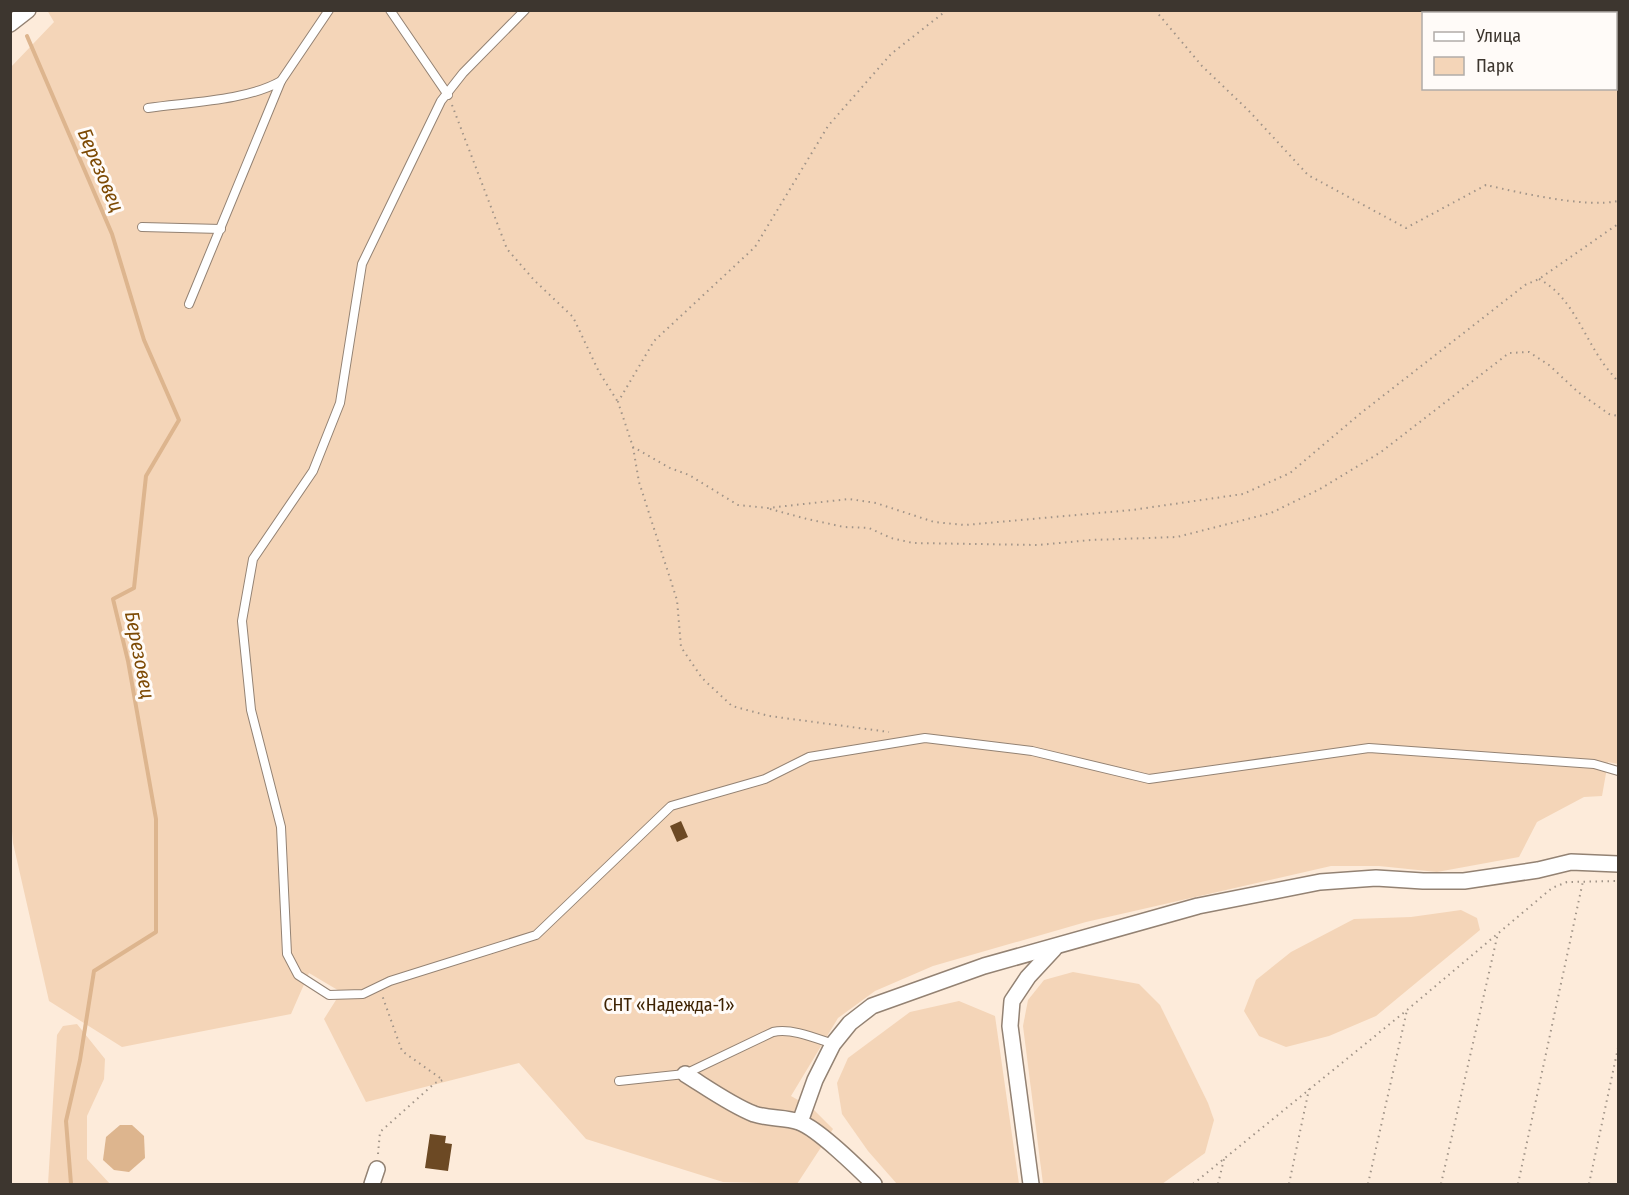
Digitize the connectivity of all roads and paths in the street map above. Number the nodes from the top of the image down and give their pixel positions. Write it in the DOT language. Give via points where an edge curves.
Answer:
graph roads {
  1 [pos="28,10"];
  2 [pos="329,10"];
  3 [pos="525,10"];
  4 [pos="947,10"];
  5 [pos="1155,10"];
  6 [pos="393,11"];
  7 [pos="10,24"];
  8 [pos="281,81"];
  9 [pos="448,95"];
  10 [pos="148,108"];
  11 [pos="1618,201"];
  12 [pos="1618,224"];
  13 [pos="142,227"];
  14 [pos="221,230"];
  15 [pos="1539,279"];
  16 [pos="189,304"];
  17 [pos="1618,382"];
  18 [pos="618,402"];
  19 [pos="1618,416"];
  20 [pos="633,447"];
  21 [pos="768,508"];
  22 [pos="890,732"];
  23 [pos="1618,771"];
  24 [pos="1618,864"];
  25 [pos="1582,881"];
  26 [pos="1618,881"];
  27 [pos="1498,933"];
  28 [pos="1057,946"];
  29 [pos="379,987"];
  30 [pos="1407,1010"];
  31 [pos="833,1044"];
  32 [pos="1618,1048"];
  33 [pos="685,1074"];
  34 [pos="619,1081"];
  35 [pos="1309,1089"];
  36 [pos="800,1122"];
  37 [pos="1224,1159"];
  38 [pos="377,1169"];
  39 [pos="372,1185"];
  40 [pos="874,1185"];
  41 [pos="1031,1185"];
  42 [pos="1193,1185"];
  43 [pos="1218,1185"];
  44 [pos="1288,1185"];
  45 [pos="1368,1185"];
  46 [pos="1441,1185"];
  47 [pos="1518,1185"];
  48 [pos="1589,1185"];
  1 -- 7 [label="street"];
  2 -- 8 [label="lane"];
  3 -- 9 [label="lane" via="463,73"];
  4 -- 18 [label="path" via="891,54 828,126 755,247 654,341"];
  5 -- 11 [label="path" via="1202,66 1308,176 1406,228 1486,185 1603,205"];
  6 -- 9 [label="lane"];
  8 -- 10 [label="lane" via="249,94"];
  8 -- 14 [label="lane"];
  9 -- 18 [label="path" via="507,249 573,317"];
  9 -- 29 [label="lane" via="441,101 362,264 340,403 313,471 253,560 242,621 251,710 281,827 287,954 298,975 329,996 363,994"];
  12 -- 15 [label="path"];
  13 -- 14 [label="lane"];
  14 -- 16 [label="lane"];
  15 -- 17 [label="path" via="1552,286 1571,309"];
  15 -- 21 [label="path" via="1525,285 1290,473 1243,494 1132,510 965,525 934,522 876,502 849,499"];
  18 -- 20 [label="path"];
  19 -- 21 [label="path" via="1578,392 1529,352 1509,353 1381,452 1320,489 1271,513 1177,537 1038,545 913,543 869,528 844,527"];
  20 -- 21 [label="path" via="738,505"];
  20 -- 22 [label="path" via="639,482 676,600 681,647 702,678 732,706 770,716"];
  23 -- 29 [label="lane" via="1594,764 1369,748 1149,779 1032,750 925,738 809,757 765,779 671,806 536,935"];
  24 -- 28 [label="street" via="1571,862 1464,881 1376,878 1320,882 1198,906"];
  25 -- 26 [label="path"];
  25 -- 27 [label="path" via="1552,888"];
  25 -- 47 [label="path"];
  27 -- 30 [label="path"];
  27 -- 46 [label="path"];
  28 -- 31 [label="street" via="984,966 872,1006 850,1023"];
  28 -- 41 [label="street" via="1042,959 1012,1001 1010,1026"];
  29 -- 38 [label="path" via="402,1051 443,1080 380,1132"];
  30 -- 35 [label="path"];
  30 -- 45 [label="path"];
  31 -- 33 [label="lane" via="781,1030"];
  31 -- 36 [label="street"];
  32 -- 48 [label="path"];
  33 -- 34 [label="lane"];
  33 -- 36 [label="street" via="752,1113"];
  35 -- 37 [label="path"];
  35 -- 44 [label="path"];
  36 -- 40 [label="street" via="859,1168"];
  37 -- 42 [label="path"];
  37 -- 43 [label="path"];
  38 -- 39 [label="street"];
}
